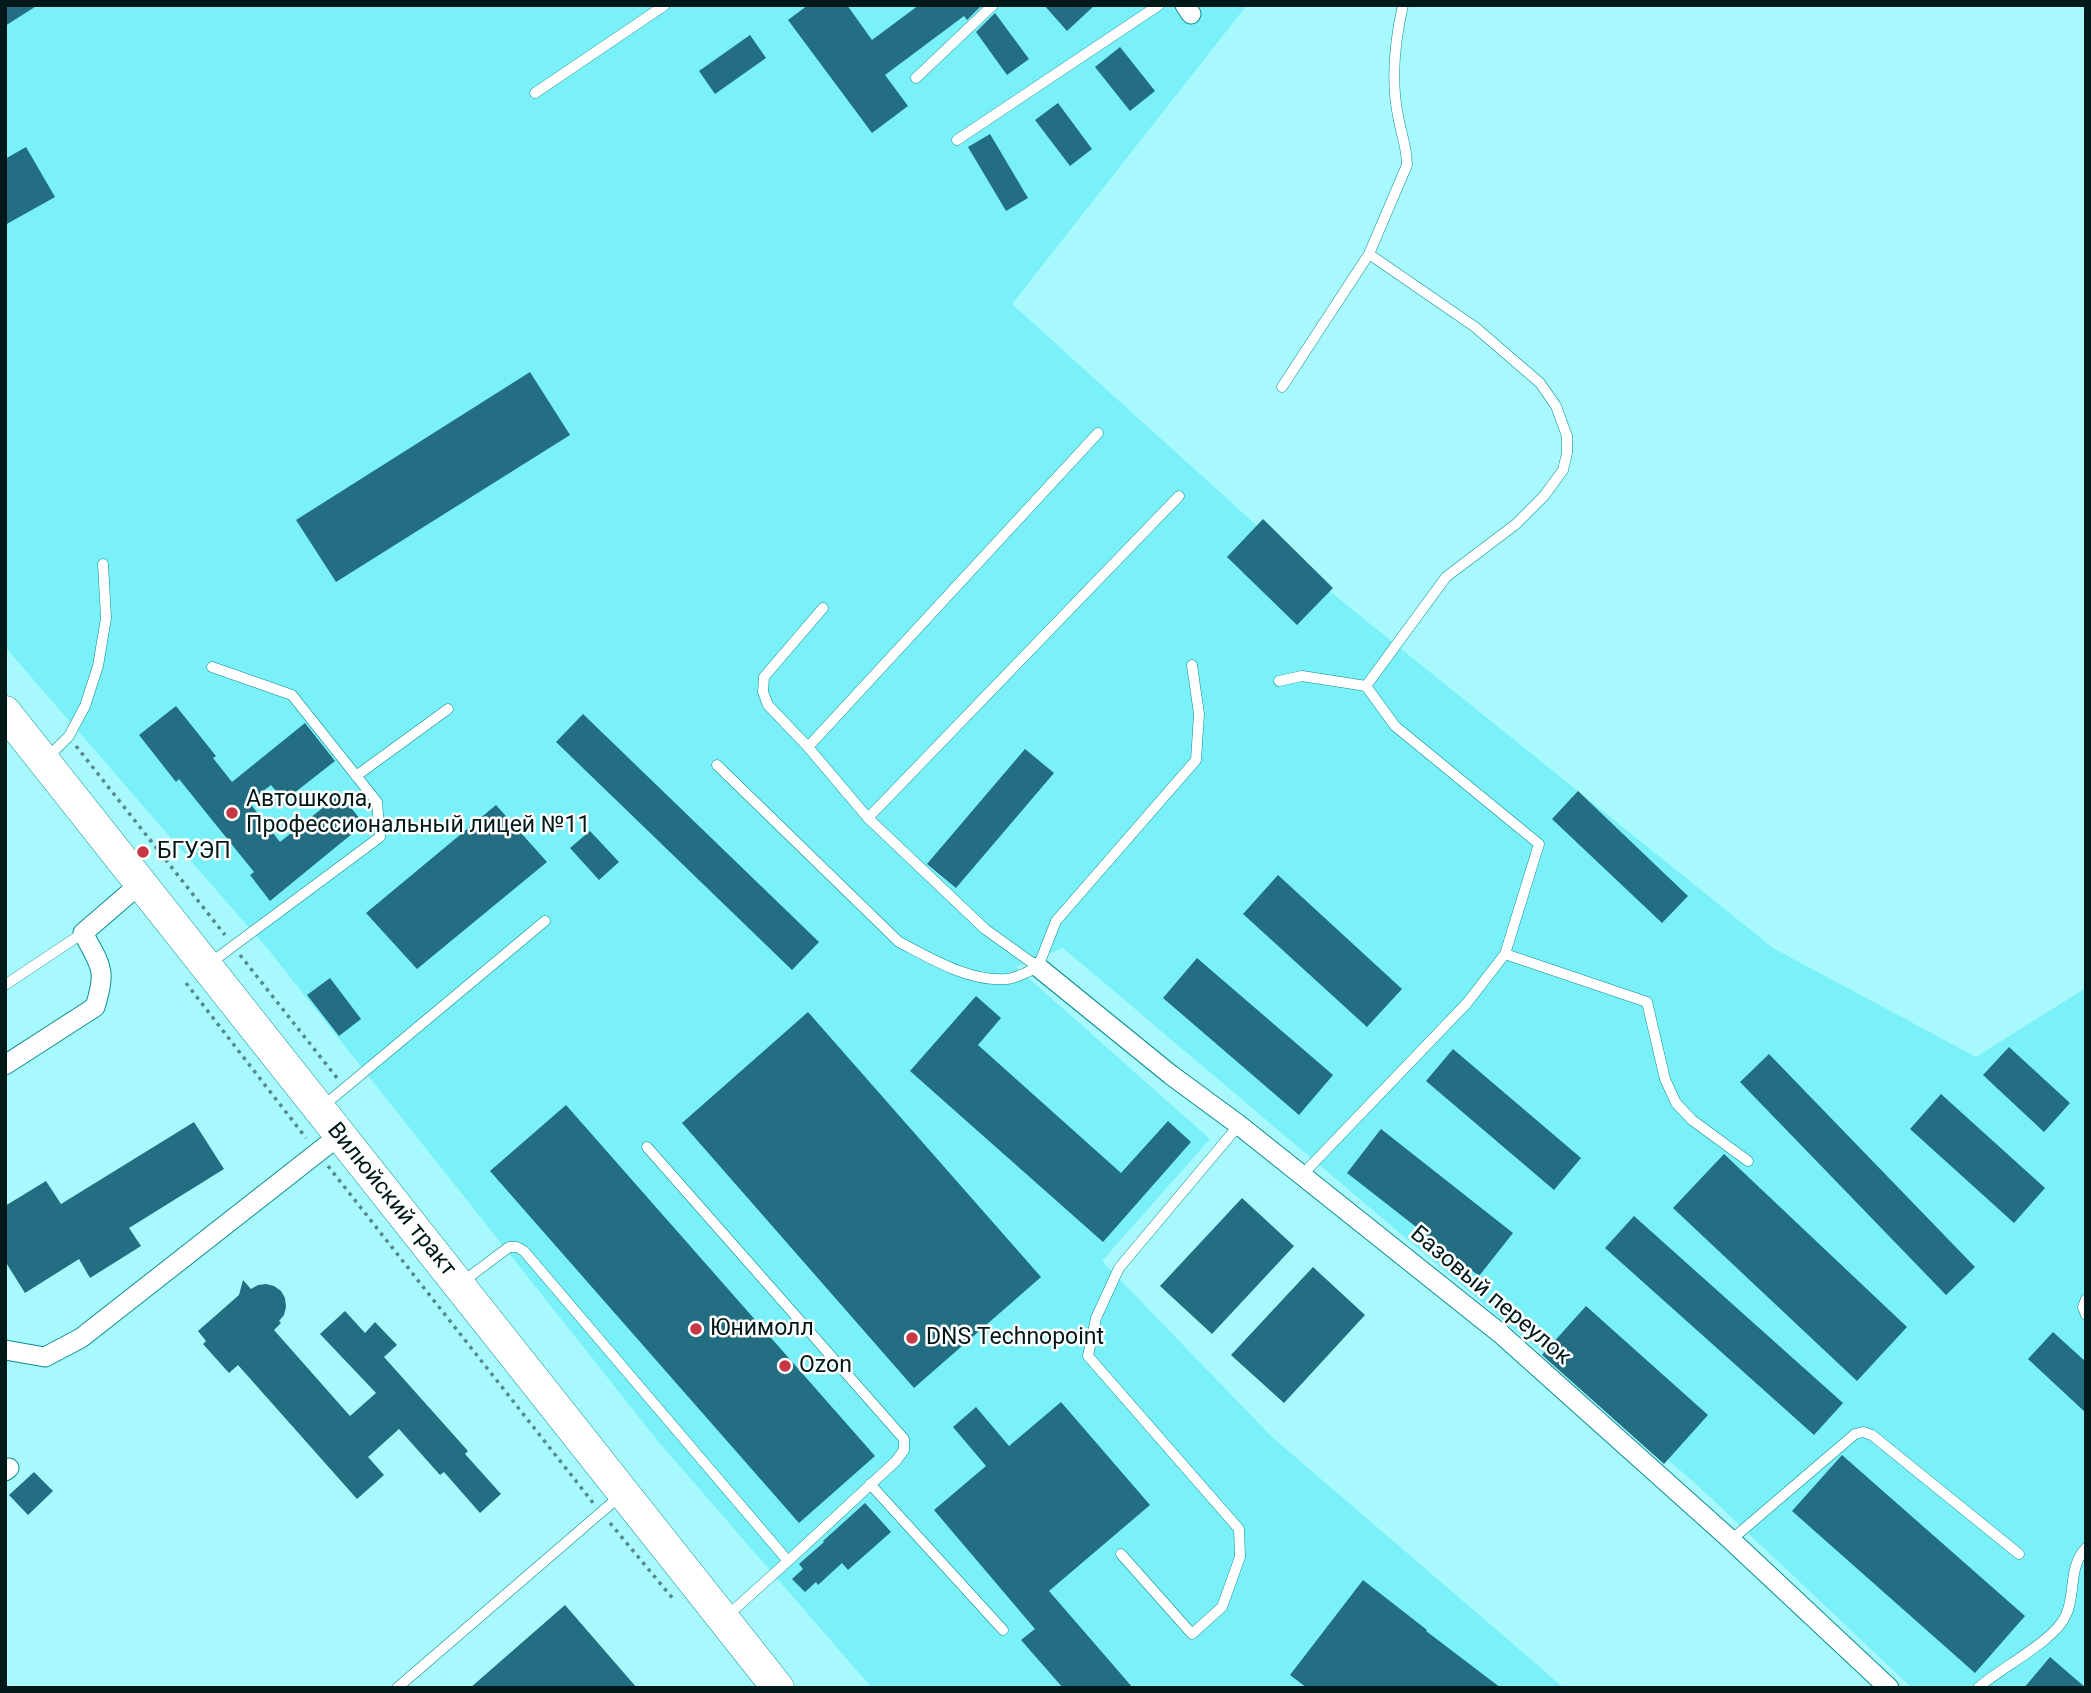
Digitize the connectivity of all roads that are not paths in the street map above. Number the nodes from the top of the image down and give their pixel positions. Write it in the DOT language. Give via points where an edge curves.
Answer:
graph roads {
  1 [pos="665,5"];
  2 [pos="993,5"];
  3 [pos="1159,5"];
  4 [pos="1402,5"];
  5 [pos="916,78"];
  6 [pos="535,93"];
  7 [pos="957,140"];
  8 [pos="1369,254"];
  9 [pos="1282,387"];
  10 [pos="1098,433"];
  11 [pos="1179,496"];
  12 [pos="103,564"];
  13 [pos="824,608"];
  14 [pos="1192,665"];
  15 [pos="212,667"];
  16 [pos="1279,681"];
  17 [pos="1366,685"];
  18 [pos="449,709"];
  19 [pos="5,712"];
  20 [pos="808,747"];
  21 [pos="44,761"];
  22 [pos="717,765"];
  23 [pos="356,776"];
  24 [pos="868,818"];
  25 [pos="141,883"];
  26 [pos="545,921"];
  27 [pos="83,933"];
  28 [pos="1504,954"];
  29 [pos="1038,967"];
  30 [pos="194,972"];
  31 [pos="5,985"];
  32 [pos="5,1065"];
  33 [pos="319,1109"];
  34 [pos="1239,1125"];
  35 [pos="329,1144"];
  36 [pos="647,1147"];
  37 [pos="1748,1161"];
  38 [pos="1302,1175"];
  39 [pos="458,1284"];
  40 [pos="2086,1299"];
  41 [pos="2086,1314"];
  42 [pos="5,1350"];
  43 [pos="870,1484"];
  44 [pos="612,1503"];
  45 [pos="1731,1540"];
  46 [pos="2086,1548"];
  47 [pos="1121,1554"];
  48 [pos="2019,1554"];
  49 [pos="788,1560"];
  50 [pos="724,1619"];
  51 [pos="1003,1630"];
  52 [pos="397,1688"];
  53 [pos="778,1688"];
  54 [pos="1889,1688"];
  55 [pos="1978,1688"];
  1 -- 6 [label="lane"];
  2 -- 5 [label="lane"];
  3 -- 7 [label="lane"];
  4 -- 8 [label="lane" via="1395,78 1407,165"];
  8 -- 9 [label="lane"];
  8 -- 17 [label="lane" via="1475,327 1540,383 1556,406 1567,436 1567,453 1563,470 1544,496 1516,524 1446,577"];
  10 -- 20 [label="lane"];
  11 -- 24 [label="lane"];
  12 -- 21 [label="lane" via="106,618 98,666 69,736"];
  13 -- 20 [label="lane" via="764,677 768,705"];
  14 -- 29 [label="lane" via="1199,714 1196,760 1056,921"];
  15 -- 23 [label="lane" via="292,695"];
  16 -- 17 [label="lane" via="1302,676"];
  17 -- 28 [label="lane" via="1395,726 1539,844"];
  18 -- 23 [label="lane"];
  19 -- 21 [label="main road, Вилюйский тракт"];
  20 -- 24 [label="lane"];
  21 -- 25 [label="main road, Вилюйский тракт"];
  22 -- 29 [label="lane" via="899,942 977,977 1009,979"];
  23 -- 30 [label="lane" via="377,802 380,836"];
  24 -- 29 [label="lane" via="985,929"];
  25 -- 27 [label="street"];
  25 -- 30 [label="main road, Вилюйский тракт"];
  26 -- 33 [label="lane"];
  27 -- 31 [label="lane"];
  27 -- 32 [label="street" via="102,968 96,1007"];
  28 -- 37 [label="lane" via="1647,1002 1665,1079 1676,1103"];
  28 -- 38 [label="lane" via="1467,1003"];
  29 -- 34 [label="street, Базовый переулок"];
  30 -- 33 [label="main road, Вилюйский тракт"];
  33 -- 35 [label="main road, Вилюйский тракт"];
  34 -- 38 [label="street, Базовый переулок"];
  34 -- 47 [label="lane" via="1119,1268 1096,1318 1088,1356 1239,1529 1240,1557 1222,1607 1192,1634"];
  35 -- 39 [label="main road, Вилюйский тракт"];
  35 -- 42 [label="street" via="80,1338 45,1357"];
  36 -- 43 [label="lane" via="904,1439 904,1450"];
  38 -- 45 [label="street, Базовый переулок" via="1501,1334"];
  39 -- 44 [label="main road, Вилюйский тракт"];
  39 -- 49 [label="lane" via="509,1247 524,1251"];
  40 -- 41 [label="lane"];
  43 -- 49 [label="lane"];
  43 -- 51 [label="lane"];
  44 -- 50 [label="main road, Вилюйский тракт"];
  44 -- 52 [label="lane"];
  45 -- 48 [label="lane" via="1855,1434 1863,1432"];
  45 -- 54 [label="street, Базовый переулок"];
  46 -- 55 [label="lane" via="2077,1557 2066,1615 2054,1633"];
  49 -- 50 [label="lane"];
  50 -- 53 [label="main road, Вилюйский тракт"];
}
